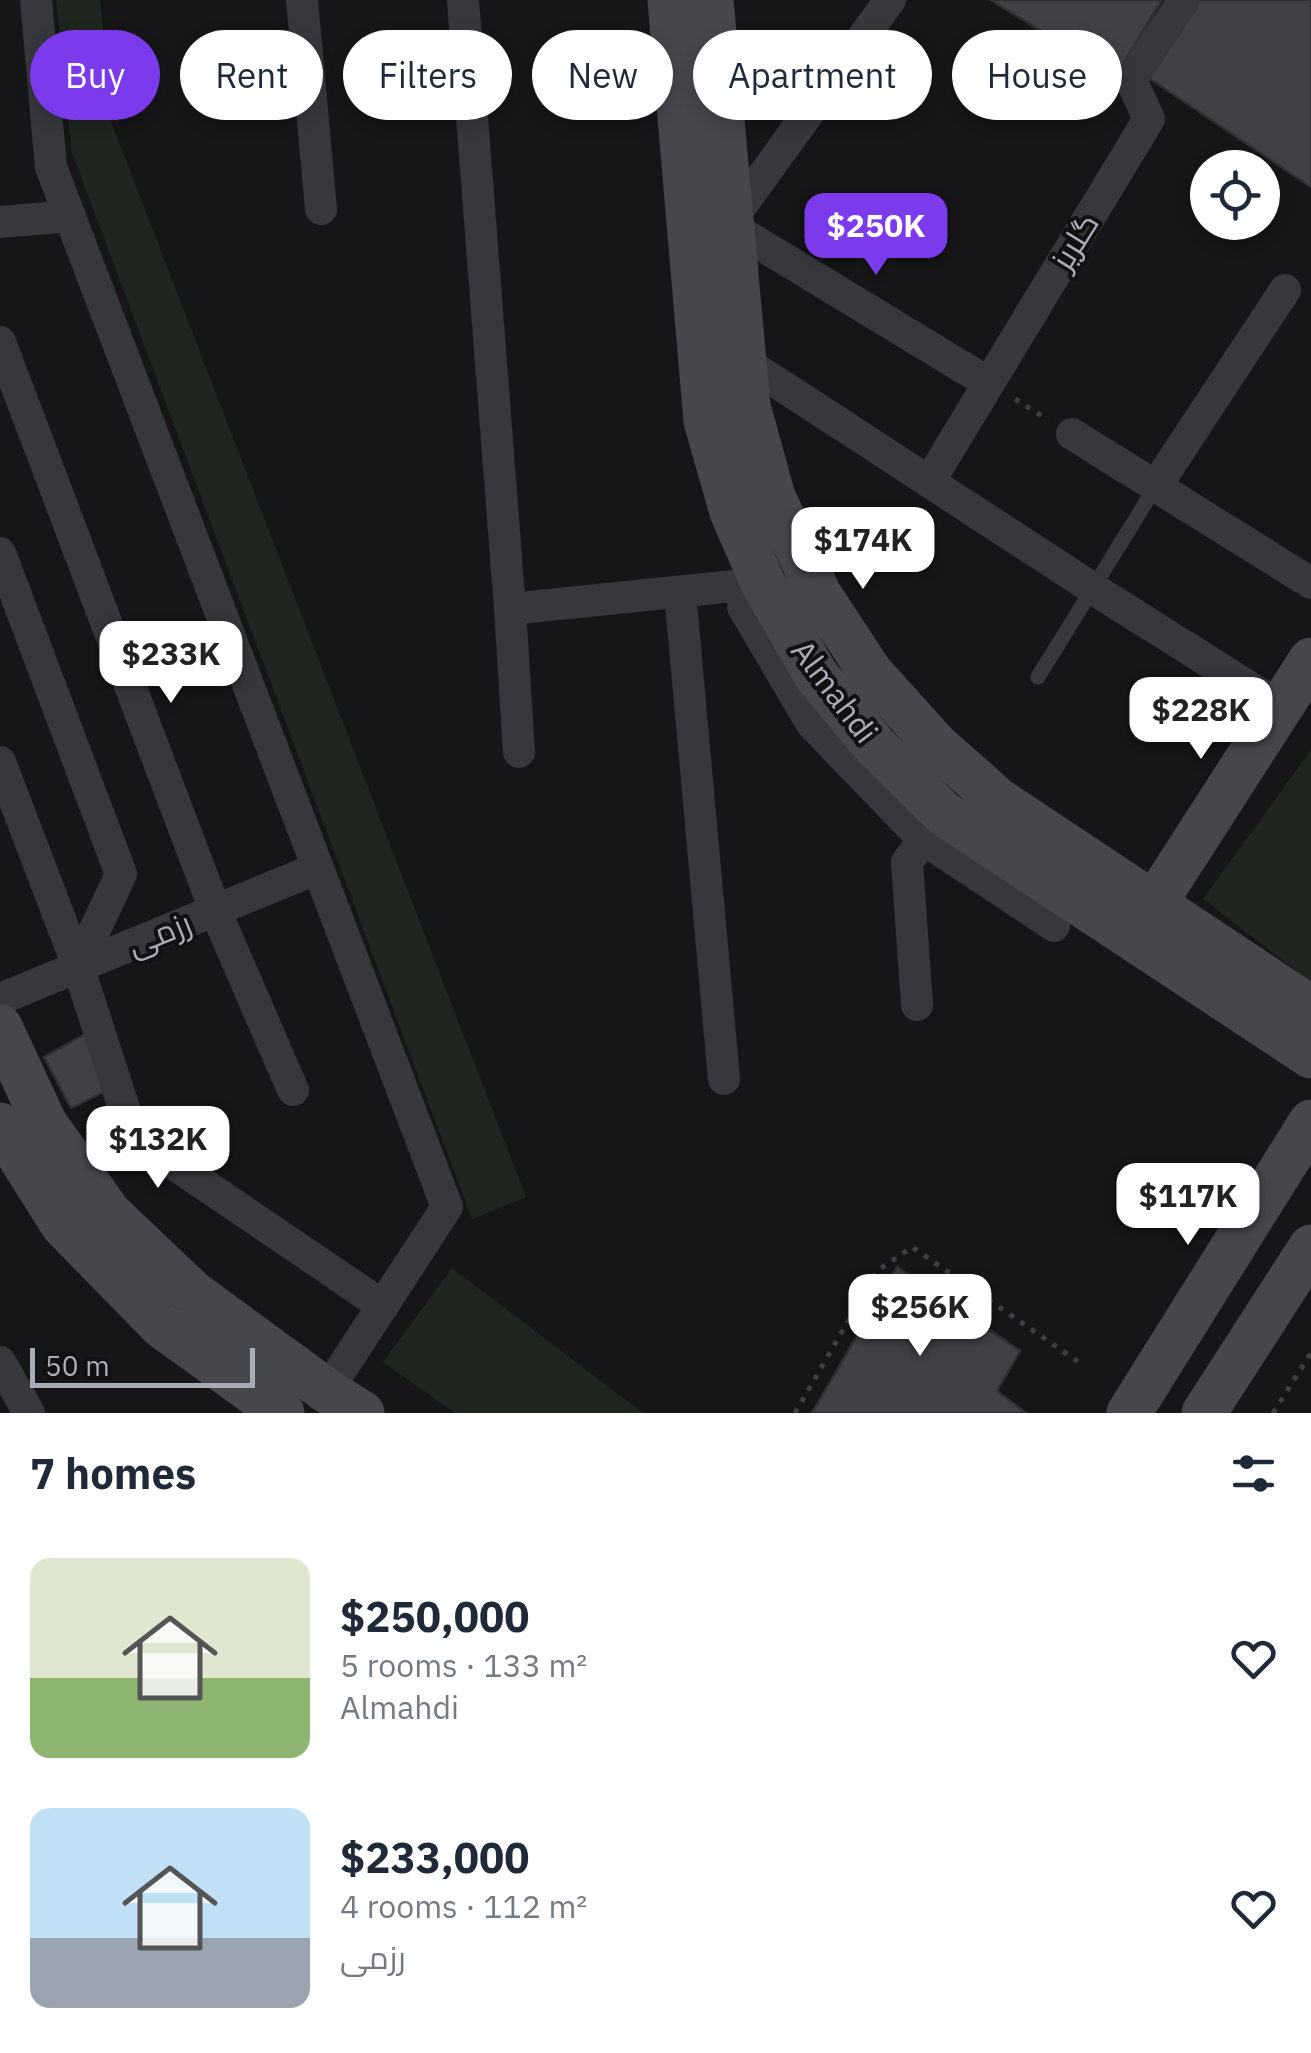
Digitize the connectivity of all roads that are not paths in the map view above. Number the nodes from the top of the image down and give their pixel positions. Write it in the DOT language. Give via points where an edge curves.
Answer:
graph roads {
  1 [pos="36,0"];
  2 [pos="302,0"];
  3 [pos="462,0"];
  4 [pos="670,0"];
  5 [pos="711,0"];
  6 [pos="890,0"];
  7 [pos="1184,0"];
  8 [pos="321,209"];
  9 [pos="70,216"];
  10 [pos="0,222"];
  11 [pos="732,223"];
  12 [pos="1285,290"];
  13 [pos="0,342"];
  14 [pos="744,361"];
  15 [pos="987,382"];
  16 [pos="1072,434"];
  17 [pos="928,482"];
  18 [pos="1156,486"];
  19 [pos="752,504"];
  20 [pos="0,554"];
  21 [pos="1311,583"];
  22 [pos="1092,588"];
  23 [pos="680,592"];
  24 [pos="753,595"];
  25 [pos="510,609"];
  26 [pos="1311,660"];
  27 [pos="1038,676"];
  28 [pos="1281,707"];
  29 [pos="519,752"];
  30 [pos="0,762"];
  31 [pos="933,826"];
  32 [pos="318,868"];
  33 [pos="1154,904"];
  34 [pos="216,910"];
  35 [pos="1054,926"];
  36 [pos="78,966"];
  37 [pos="0,999"];
  38 [pos="917,1005"];
  39 [pos="1311,1008"];
  40 [pos="0,1027"];
  41 [pos="1311,1056"];
  42 [pos="724,1079"];
  43 [pos="293,1090"];
  44 [pos="1311,1122"];
  45 [pos="0,1124"];
  46 [pos="1311,1247"];
  47 [pos="383,1306"];
  48 [pos="0,1362"];
  49 [pos="344,1402"];
  50 [pos="258,1406"];
  51 [pos="29,1413"];
  52 [pos="1129,1413"];
  53 [pos="1204,1413"];
  1 -- 9 [label="street" via="51,167"];
  2 -- 8 [label="street"];
  3 -- 25 [label="street"];
  4 -- 19 [label="main road, Almahdi" via="706,420"];
  5 -- 11 [label="main road, Almahdi"];
  6 -- 11 [label="street"];
  7 -- 15 [label="street, گلریز" via="1132,80 1149,119"];
  9 -- 10 [label="street"];
  9 -- 32 [label="street"];
  11 -- 14 [label="main road, Almahdi"];
  11 -- 15 [label="street"];
  12 -- 18 [label="street"];
  13 -- 34 [label="street"];
  14 -- 17 [label="street"];
  14 -- 19 [label="main road, Almahdi"];
  15 -- 17 [label="street, گلریز"];
  16 -- 18 [label="street"];
  17 -- 22 [label="street"];
  18 -- 21 [label="street"];
  18 -- 22 [label="lane"];
  19 -- 24 [label="main road, Almahdi"];
  19 -- 33 [label="main road, Almahdi" via="870,672 936,745 998,800"];
  20 -- 36 [label="street" via="120,874"];
  22 -- 27 [label="lane"];
  22 -- 28 [label="street"];
  23 -- 24 [label="street"];
  23 -- 25 [label="street"];
  23 -- 42 [label="street"];
  24 -- 31 [label="main road, Almahdi"];
  25 -- 29 [label="street"];
  26 -- 28 [label="main road"];
  28 -- 33 [label="main road"];
  30 -- 36 [label="street"];
  31 -- 35 [label="street"];
  31 -- 38 [label="street" via="907,862"];
  31 -- 41 [label="main road, Almahdi"];
  32 -- 34 [label="street, رزمی"];
  32 -- 47 [label="street" via="448,1207"];
  33 -- 39 [label="main road, Almahdi"];
  34 -- 36 [label="street, رزمی"];
  34 -- 43 [label="street"];
  36 -- 37 [label="street, رزمی"];
  36 -- 47 [label="street" via="133,1136"];
  40 -- 49 [label="main road" via="45,1124 110,1213 194,1294"];
  44 -- 52 [label="main road"];
  45 -- 50 [label="main road" via="63,1224 162,1326"];
  46 -- 53 [label="main road"];
  47 -- 49 [label="street"];
  48 -- 51 [label="street"];
}
